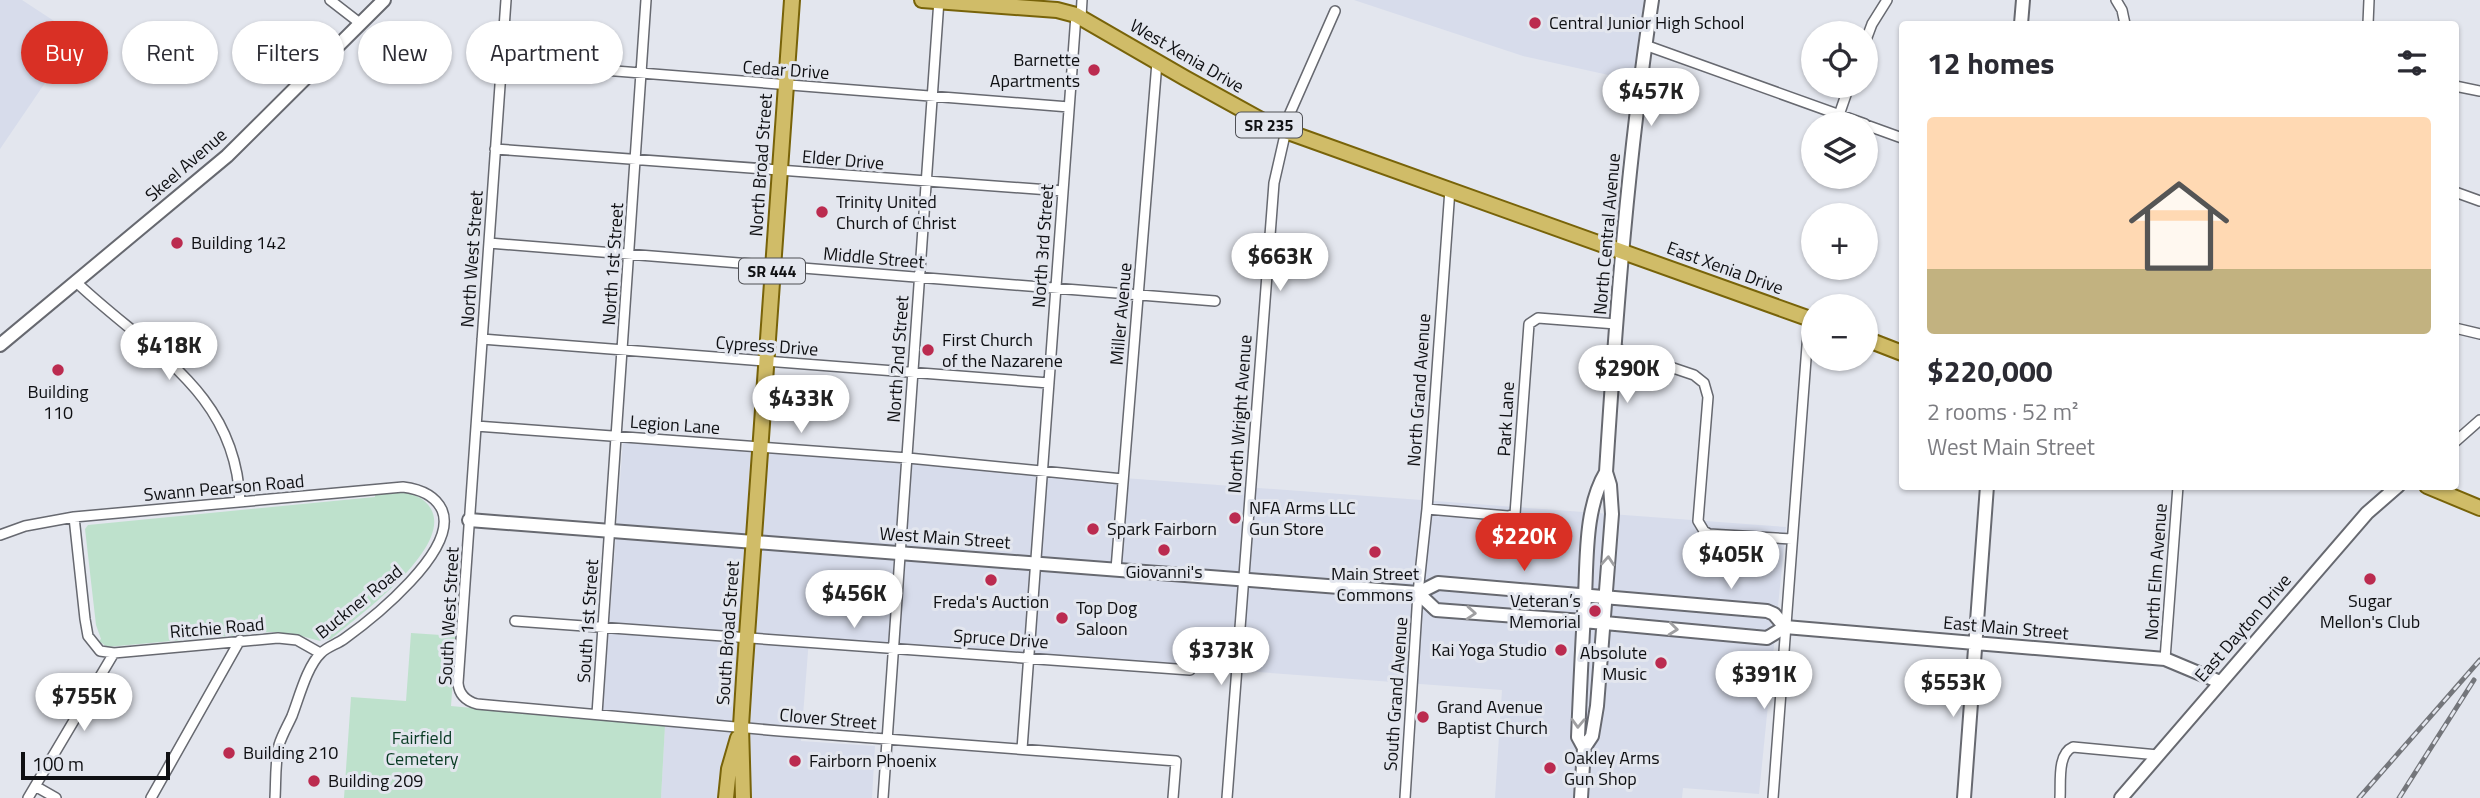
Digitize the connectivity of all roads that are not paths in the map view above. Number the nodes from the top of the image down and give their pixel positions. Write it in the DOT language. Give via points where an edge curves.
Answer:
graph roads {
  1 [pos="330,0"];
  2 [pos="384,0"];
  3 [pos="506,0"];
  4 [pos="646,0"];
  5 [pos="792,0"];
  6 [pos="922,0"];
  7 [pos="1082,0"];
  8 [pos="1652,0"];
  9 [pos="1887,0"];
  10 [pos="2023,0"];
  11 [pos="2116,0"];
  12 [pos="2369,0"];
  13 [pos="939,1"];
  14 [pos="1335,11"];
  15 [pos="1078,16"];
  16 [pos="363,21"];
  17 [pos="504,21"];
  18 [pos="1874,21"];
  19 [pos="2021,21"];
  20 [pos="2124,21"];
  21 [pos="2368,21"];
  22 [pos="358,22"];
  23 [pos="358,26"];
  24 [pos="1645,45"];
  25 [pos="1157,62"];
  26 [pos="623,72"];
  27 [pos="641,74"];
  28 [pos="499,84"];
  29 [pos="785,86"];
  30 [pos="2459,87"];
  31 [pos="2480,91"];
  32 [pos="932,95"];
  33 [pos="1069,107"];
  34 [pos="1831,112"];
  35 [pos="1878,129"];
  36 [pos="1286,131"];
  37 [pos="1899,137"];
  38 [pos="495,149"];
  39 [pos="635,160"];
  40 [pos="780,171"];
  41 [pos="926,183"];
  42 [pos="1450,189"];
  43 [pos="1063,191"];
  44 [pos="2459,193"];
  45 [pos="2480,201"];
  46 [pos="489,243"];
  47 [pos="1623,252"];
  48 [pos="629,254"];
  49 [pos="773,266"];
  50 [pos="919,278"];
  51 [pos="75,281"];
  52 [pos="1056,288"];
  53 [pos="1138,295"];
  54 [pos="1215,301"];
  55 [pos="1801,316"];
  56 [pos="1616,324"];
  57 [pos="2459,329"];
  58 [pos="2480,334"];
  59 [pos="482,339"];
  60 [pos="1878,344"];
  61 [pos="0,345"];
  62 [pos="1614,348"];
  63 [pos="623,350"];
  64 [pos="1899,352"];
  65 [pos="766,361"];
  66 [pos="1807,371"];
  67 [pos="913,373"];
  68 [pos="1049,383"];
  69 [pos="2480,420"];
  70 [pos="476,426"];
  71 [pos="617,436"];
  72 [pos="2459,438"];
  73 [pos="760,447"];
  74 [pos="908,458"];
  75 [pos="1042,471"];
  76 [pos="1606,472"];
  77 [pos="1123,479"];
  78 [pos="1987,490"];
  79 [pos="2178,490"];
  80 [pos="2393,490"];
  81 [pos="2437,490"];
  82 [pos="240,502"];
  83 [pos="2480,508"];
  84 [pos="1427,509"];
  85 [pos="443,512"];
  86 [pos="74,517"];
  87 [pos="470,520"];
  88 [pos="611,531"];
  89 [pos="0,535"];
  90 [pos="1792,538"];
  91 [pos="754,541"];
  92 [pos="901,552"];
  93 [pos="1036,563"];
  94 [pos="1116,569"];
  95 [pos="1244,579"];
  96 [pos="1418,593"];
  97 [pos="1585,594"];
  98 [pos="1606,596"];
  99 [pos="515,621"];
  100 [pos="1584,621"];
  101 [pos="1605,623"];
  102 [pos="1785,627"];
  103 [pos="604,628"];
  104 [pos="747,639"];
  105 [pos="240,640"];
  106 [pos="1976,643"];
  107 [pos="894,647"];
  108 [pos="114,653"];
  109 [pos="320,653"];
  110 [pos="1029,657"];
  111 [pos="2165,659"];
  112 [pos="1190,670"];
  113 [pos="2220,682"];
  114 [pos="477,704"];
  115 [pos="597,714"];
  116 [pos="741,726"];
  117 [pos="887,739"];
  118 [pos="1584,748"];
  119 [pos="1022,749"];
  120 [pos="2158,755"];
  121 [pos="35,786"];
  122 [pos="27,798"];
  123 [pos="56,798"];
  124 [pos="151,798"];
  125 [pos="275,798"];
  126 [pos="726,798"];
  127 [pos="743,798"];
  128 [pos="883,798"];
  129 [pos="1172,798"];
  130 [pos="1227,798"];
  131 [pos="1405,798"];
  132 [pos="1581,798"];
  133 [pos="1773,798"];
  134 [pos="1964,798"];
  135 [pos="2060,798"];
  136 [pos="2120,798"];
  1 -- 22 [label="street"];
  2 -- 16 [label="street, Skeel Avenue"];
  3 -- 17 [label="street, North West Street"];
  4 -- 27 [label="street, North 1st Street"];
  5 -- 29 [label="main road, North Broad Street / SR 444"];
  6 -- 13 [label="main road, West Xenia Drive / SR 235"];
  7 -- 15 [label="street, North 3rd Street"];
  8 -- 24 [label="street, North Central Avenue"];
  9 -- 18 [label="street"];
  10 -- 19 [label="street"];
  11 -- 20 [label="street"];
  12 -- 21 [label="street"];
  13 -- 15 [label="main road, West Xenia Drive / SR 235" via="1057,10"];
  13 -- 32 [label="street, North 2nd Street"];
  14 -- 36 [label="street, North Wright Avenue"];
  15 -- 25 [label="main road, West Xenia Drive / SR 235"];
  15 -- 33 [label="street, North 3rd Street"];
  23 -- 51 [label="street, Skeel Avenue" via="227,156"];
  24 -- 34 [label="street"];
  24 -- 47 [label="street, North Central Avenue"];
  25 -- 36 [label="main road, West Xenia Drive / SR 235"];
  25 -- 53 [label="street, Miller Avenue"];
  26 -- 27 [label="street, Cedar Drive"];
  27 -- 29 [label="street, Cedar Drive"];
  27 -- 39 [label="street, North 1st Street"];
  28 -- 38 [label="street, North West Street"];
  29 -- 32 [label="street, Cedar Drive"];
  29 -- 40 [label="main road, North Broad Street / SR 444"];
  30 -- 31 [label="street"];
  32 -- 33 [label="street, Cedar Drive"];
  32 -- 41 [label="street, North 2nd Street"];
  33 -- 43 [label="street, North 3rd Street"];
  35 -- 37 [label="street"];
  36 -- 42 [label="main road, West Xenia Drive / SR 235"];
  36 -- 95 [label="street, North Wright Avenue" via="1272,200"];
  38 -- 39 [label="street, Elder Drive"];
  38 -- 46 [label="street, North West Street"];
  39 -- 40 [label="street, Elder Drive"];
  39 -- 48 [label="street, North 1st Street"];
  40 -- 41 [label="street, Elder Drive"];
  40 -- 49 [label="main road, North Broad Street / SR 444"];
  41 -- 43 [label="street, Elder Drive"];
  41 -- 50 [label="street, North 2nd Street"];
  42 -- 47 [label="main road, West Xenia Drive / SR 235"];
  42 -- 84 [label="street, North Grand Avenue"];
  43 -- 52 [label="street, North 3rd Street"];
  44 -- 45 [label="street"];
  46 -- 48 [label="street, Middle Street"];
  46 -- 59 [label="street, North West Street"];
  47 -- 55 [label="main road, East Xenia Drive / SR 235"];
  47 -- 56 [label="street, North Central Avenue"];
  48 -- 49 [label="street, Middle Street"];
  48 -- 63 [label="street, North 1st Street"];
  49 -- 50 [label="street, Middle Street"];
  49 -- 65 [label="main road, North Broad Street / SR 444"];
  50 -- 52 [label="street, Middle Street"];
  50 -- 67 [label="street, North 2nd Street"];
  51 -- 61 [label="street, Skeel Avenue"];
  51 -- 82 [label="street" via="177,369 206,401 230,445"];
  52 -- 53 [label="street, Middle Street"];
  52 -- 68 [label="street, North 3rd Street"];
  53 -- 54 [label="street, Middle Street"];
  53 -- 77 [label="street, Miller Avenue"];
  56 -- 62 [label="street, North Central Avenue"];
  56 -- 84 [label="street, Park Lane" via="1538,318 1529,324 1515,514"];
  57 -- 58 [label="street"];
  59 -- 63 [label="street, Cypress Drive"];
  59 -- 70 [label="street, North West Street"];
  60 -- 64 [label="main road"];
  62 -- 76 [label="street, North Central Avenue"];
  62 -- 90 [label="street" via="1694,375 1706,387 1698,520 1704,531"];
  63 -- 65 [label="street, Cypress Drive"];
  63 -- 71 [label="street, North 1st Street"];
  65 -- 67 [label="street, Cypress Drive"];
  65 -- 73 [label="main road, North Broad Street / SR 444"];
  66 -- 90 [label="street"];
  67 -- 68 [label="street, Cypress Drive"];
  67 -- 74 [label="street, North 2nd Street"];
  68 -- 75 [label="street, North 3rd Street"];
  69 -- 72 [label="street"];
  70 -- 71 [label="street, Legion Lane"];
  70 -- 87 [label="street, North West Street"];
  71 -- 73 [label="street, Legion Lane"];
  71 -- 88 [label="street, North 1st Street"];
  73 -- 74 [label="street, Legion Lane"];
  73 -- 91 [label="main road, North Broad Street / SR 444"];
  74 -- 75 [label="street, Legion Lane"];
  74 -- 92 [label="street, North 2nd Street"];
  75 -- 77 [label="street, Legion Lane"];
  75 -- 93 [label="street, North 3rd Street"];
  76 -- 97 [label="street, North Central Avenue" via="1592,511"];
  98 -- 76 [label="street, North Central Avenue, one-way" via="1612,514"];
  77 -- 94 [label="street, Miller Avenue"];
  78 -- 106 [label="street"];
  79 -- 111 [label="street, North Elm Avenue"];
  80 -- 113 [label="street, East Dayton Drive" via="2367,513"];
  81 -- 83 [label="main road"];
  82 -- 85 [label="street, Swann Pearson Road" via="403,487 425,492"];
  82 -- 86 [label="street, Swann Pearson Road"];
  84 -- 96 [label="street, North Grand Avenue"];
  85 -- 109 [label="street, Buckner Road" via="443,532 416,578 343,640"];
  86 -- 89 [label="street, Swann Pearson Road"];
  86 -- 108 [label="street" via="88,636 100,651"];
  87 -- 88 [label="street, West Main Street"];
  87 -- 114 [label="street, South West Street" via="458,690"];
  88 -- 91 [label="street, West Main Street"];
  88 -- 103 [label="street, South 1st Street"];
  90 -- 102 [label="street"];
  91 -- 92 [label="street, West Main Street"];
  91 -- 104 [label="main road, South Broad Street / SR 444"];
  92 -- 93 [label="street, West Main Street"];
  92 -- 107 [label="street, North 2nd Street"];
  93 -- 94 [label="street, West Main Street"];
  93 -- 110 [label="street, North 3rd Street"];
  94 -- 95 [label="street, West Main Street"];
  95 -- 96 [label="street, West Main Street"];
  95 -- 130 [label="street, North Wright Avenue"];
  96 -- 97 [label="street, West Main Street" via="1438,583"];
  96 -- 100 [label="street, West Main Street, one-way" via="1436,610"];
  96 -- 131 [label="street, South Grand Avenue"];
  97 -- 98 [label="street, East Main Street"];
  97 -- 100 [label="street, North Central Avenue"];
  98 -- 101 [label="street, North Central Avenue"];
  98 -- 102 [label="street, East Main Street" via="1767,611"];
  99 -- 103 [label="street, Spruce Drive"];
  100 -- 101 [label="street, East Main Street"];
  100 -- 118 [label="street, North Central Avenue, one-way" via="1577,737"];
  101 -- 102 [label="street, East Main Street, one-way" via="1767,638"];
  101 -- 118 [label="street, North Central Avenue" via="1592,736"];
  102 -- 106 [label="street, East Main Street"];
  102 -- 133 [label="street"];
  103 -- 104 [label="street, Spruce Drive"];
  103 -- 115 [label="street, South 1st Street"];
  104 -- 107 [label="street, Spruce Drive"];
  104 -- 116 [label="main road, South Broad Street / SR 444"];
  105 -- 108 [label="street, Ritchie Road"];
  105 -- 109 [label="street, Ritchie Road" via="297,640"];
  105 -- 124 [label="street"];
  106 -- 111 [label="street, East Main Street"];
  106 -- 134 [label="street"];
  107 -- 110 [label="street, Spruce Drive"];
  107 -- 117 [label="street, North 2nd Street"];
  108 -- 121 [label="street"];
  109 -- 125 [label="street, Buckner Road" via="279,745"];
  110 -- 112 [label="street, Spruce Drive"];
  110 -- 119 [label="street, North 3rd Street"];
  111 -- 113 [label="street, East Main Street"];
  113 -- 120 [label="street, East Dayton Drive"];
  114 -- 115 [label="street, Clover Street"];
  115 -- 116 [label="street, Clover Street"];
  116 -- 117 [label="street, Clover Street"];
  116 -- 126 [label="main road, South Broad Street / SR 444"];
  116 -- 127 [label="main road, South Broad Street / SR 444"];
  117 -- 119 [label="street, Clover Street"];
  117 -- 128 [label="street, North 2nd Street"];
  118 -- 132 [label="street"];
  119 -- 129 [label="street, Clover Street" via="1176,761"];
  120 -- 135 [label="street" via="2068,749 2063,757"];
  120 -- 136 [label="street, East Dayton Drive"];
  121 -- 122 [label="street"];
  121 -- 123 [label="street"];
}
